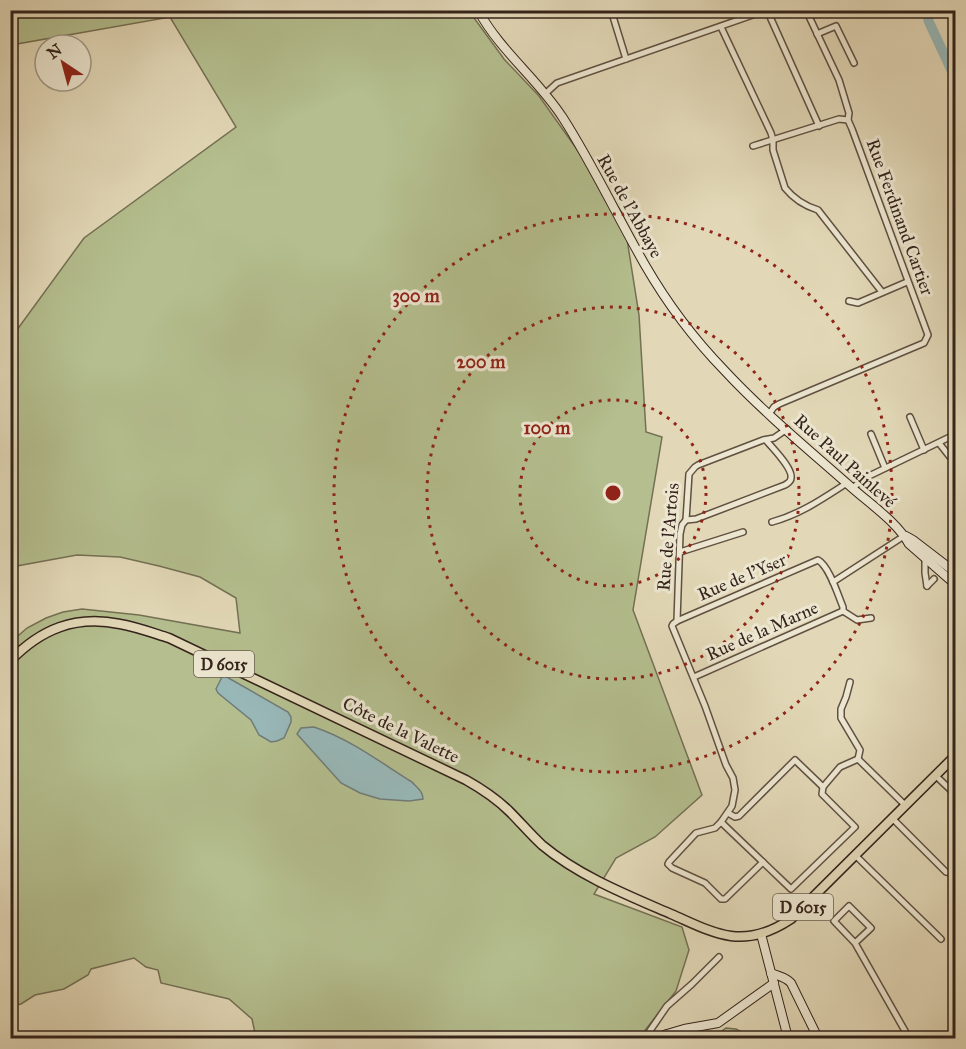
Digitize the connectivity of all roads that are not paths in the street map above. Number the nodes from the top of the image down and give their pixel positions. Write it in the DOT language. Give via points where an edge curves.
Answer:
graph roads {
  1 [pos="478,10"];
  2 [pos="611,10"];
  3 [pos="767,10"];
  4 [pos="806,10"];
  5 [pos="721,27"];
  6 [pos="817,34"];
  7 [pos="626,59"];
  8 [pos="854,63"];
  9 [pos="545,94"];
  10 [pos="848,120"];
  11 [pos="819,126"];
  12 [pos="773,140"];
  13 [pos="753,146"];
  14 [pos="907,282"];
  15 [pos="882,292"];
  16 [pos="849,301"];
  17 [pos="767,412"];
  18 [pos="910,417"];
  19 [pos="787,429"];
  20 [pos="871,434"];
  21 [pos="956,434"];
  22 [pos="766,440"];
  23 [pos="939,443"];
  24 [pos="924,450"];
  25 [pos="956,459"];
  26 [pos="885,468"];
  27 [pos="850,485"];
  28 [pos="686,520"];
  29 [pos="772,522"];
  30 [pos="743,532"];
  31 [pos="904,536"];
  32 [pos="680,552"];
  33 [pos="925,558"];
  34 [pos="956,573"];
  35 [pos="934,579"];
  36 [pos="832,582"];
  37 [pos="956,585"];
  38 [pos="843,611"];
  39 [pos="871,618"];
  40 [pos="677,621"];
  41 [pos="10,661"];
  42 [pos="694,677"];
  43 [pos="850,682"];
  44 [pos="956,755"];
  45 [pos="858,759"];
  46 [pos="935,775"];
  47 [pos="823,787"];
  48 [pos="956,795"];
  49 [pos="905,805"];
  50 [pos="728,813"];
  51 [pos="892,818"];
  52 [pos="721,822"];
  53 [pos="855,855"];
  54 [pos="763,862"];
  55 [pos="956,871"];
  56 [pos="761,934"];
  57 [pos="941,939"];
  58 [pos="855,943"];
  59 [pos="719,957"];
  60 [pos="771,973"];
  61 [pos="774,984"];
  62 [pos="645,1038"];
  63 [pos="657,1038"];
  64 [pos="788,1038"];
  65 [pos="818,1038"];
  66 [pos="909,1038"];
  1 -- 9 [label="street, Rue de l'Abbaye" via="495,37"];
  2 -- 7 [label="street"];
  3 -- 5 [label="street"];
  3 -- 11 [label="street"];
  4 -- 6 [label="street, Rue Ferdinand Cartier"];
  5 -- 7 [label="street"];
  5 -- 12 [label="street"];
  6 -- 8 [label="street" via="836,26"];
  6 -- 10 [label="street, Rue Ferdinand Cartier" via="839,80"];
  7 -- 9 [label="street" via="557,83"];
  9 -- 17 [label="street, Rue de l'Abbaye" via="568,126 677,315 704,349"];
  10 -- 11 [label="street"];
  10 -- 14 [label="street, Rue Ferdinand Cartier"];
  11 -- 12 [label="street"];
  12 -- 13 [label="street"];
  12 -- 15 [label="street" via="785,188 804,205 818,210"];
  14 -- 15 [label="street"];
  14 -- 17 [label="street, Rue Ferdinand Cartier" via="928,335 924,343"];
  15 -- 16 [label="street" via="858,303"];
  17 -- 19 [label="street, Rue Paul Painlevé"];
  18 -- 24 [label="street"];
  19 -- 22 [label="street"];
  19 -- 27 [label="street, Rue Paul Painlevé"];
  20 -- 26 [label="street"];
  21 -- 23 [label="street"];
  22 -- 28 [label="street, Rue de l'Artois" via="691,470"];
  22 -- 28 [label="street" via="790,470 789,482"];
  23 -- 24 [label="street"];
  23 -- 25 [label="street"];
  24 -- 26 [label="street"];
  26 -- 27 [label="street"];
  27 -- 29 [label="street" via="804,511"];
  27 -- 31 [label="street, Rue Paul Painlevé"];
  28 -- 32 [label="street, Rue de l'Artois" via="681,530"];
  30 -- 32 [label="street"];
  31 -- 33 [label="street"];
  31 -- 34 [label="street"];
  31 -- 36 [label="street"];
  32 -- 40 [label="street, Rue de l'Artois"];
  33 -- 35 [label="street" via="927,586"];
  33 -- 37 [label="street"];
  36 -- 38 [label="street"];
  36 -- 40 [label="street, Rue de l'Yser" via="823,562 818,560"];
  38 -- 39 [label="street" via="857,620"];
  38 -- 42 [label="street, Rue de la Marne"];
  40 -- 42 [label="street, Rue de l'Artois" via="672,626"];
  41 -- 56 [label="main road, Côte de la Valette / D 6015" via="44,633 80,622 121,624 169,638 466,780 491,796 541,844 602,882 703,928 732,936"];
  42 -- 50 [label="street, Rue de l'Artois" via="733,778 735,796"];
  43 -- 45 [label="street" via="841,718 860,750"];
  44 -- 46 [label="main road, D 6015"];
  45 -- 47 [label="street" via="840,767"];
  45 -- 49 [label="street"];
  46 -- 48 [label="street"];
  46 -- 49 [label="main road, D 6015"];
  47 -- 50 [label="street" via="795,760 739,816"];
  47 -- 54 [label="street" via="824,796 855,827 791,889"];
  49 -- 51 [label="main road, D 6015"];
  50 -- 52 [label="street"];
  51 -- 53 [label="main road, D 6015"];
  51 -- 55 [label="street" via="946,872"];
  52 -- 54 [label="street"];
  52 -- 54 [label="street" via="715,828 696,833 669,862 672,868 705,883 724,899"];
  53 -- 56 [label="main road, D 6015" via="791,919"];
  53 -- 57 [label="street"];
  56 -- 60 [label="street"];
  58 -- 58 [label="street" via="834,921 849,906 871,928"];
  58 -- 66 [label="street"];
  59 -- 62 [label="street" via="668,1006"];
  60 -- 61 [label="street"];
  60 -- 65 [label="street" via="789,980"];
  61 -- 63 [label="street" via="718,1023"];
  61 -- 64 [label="street"];
}
